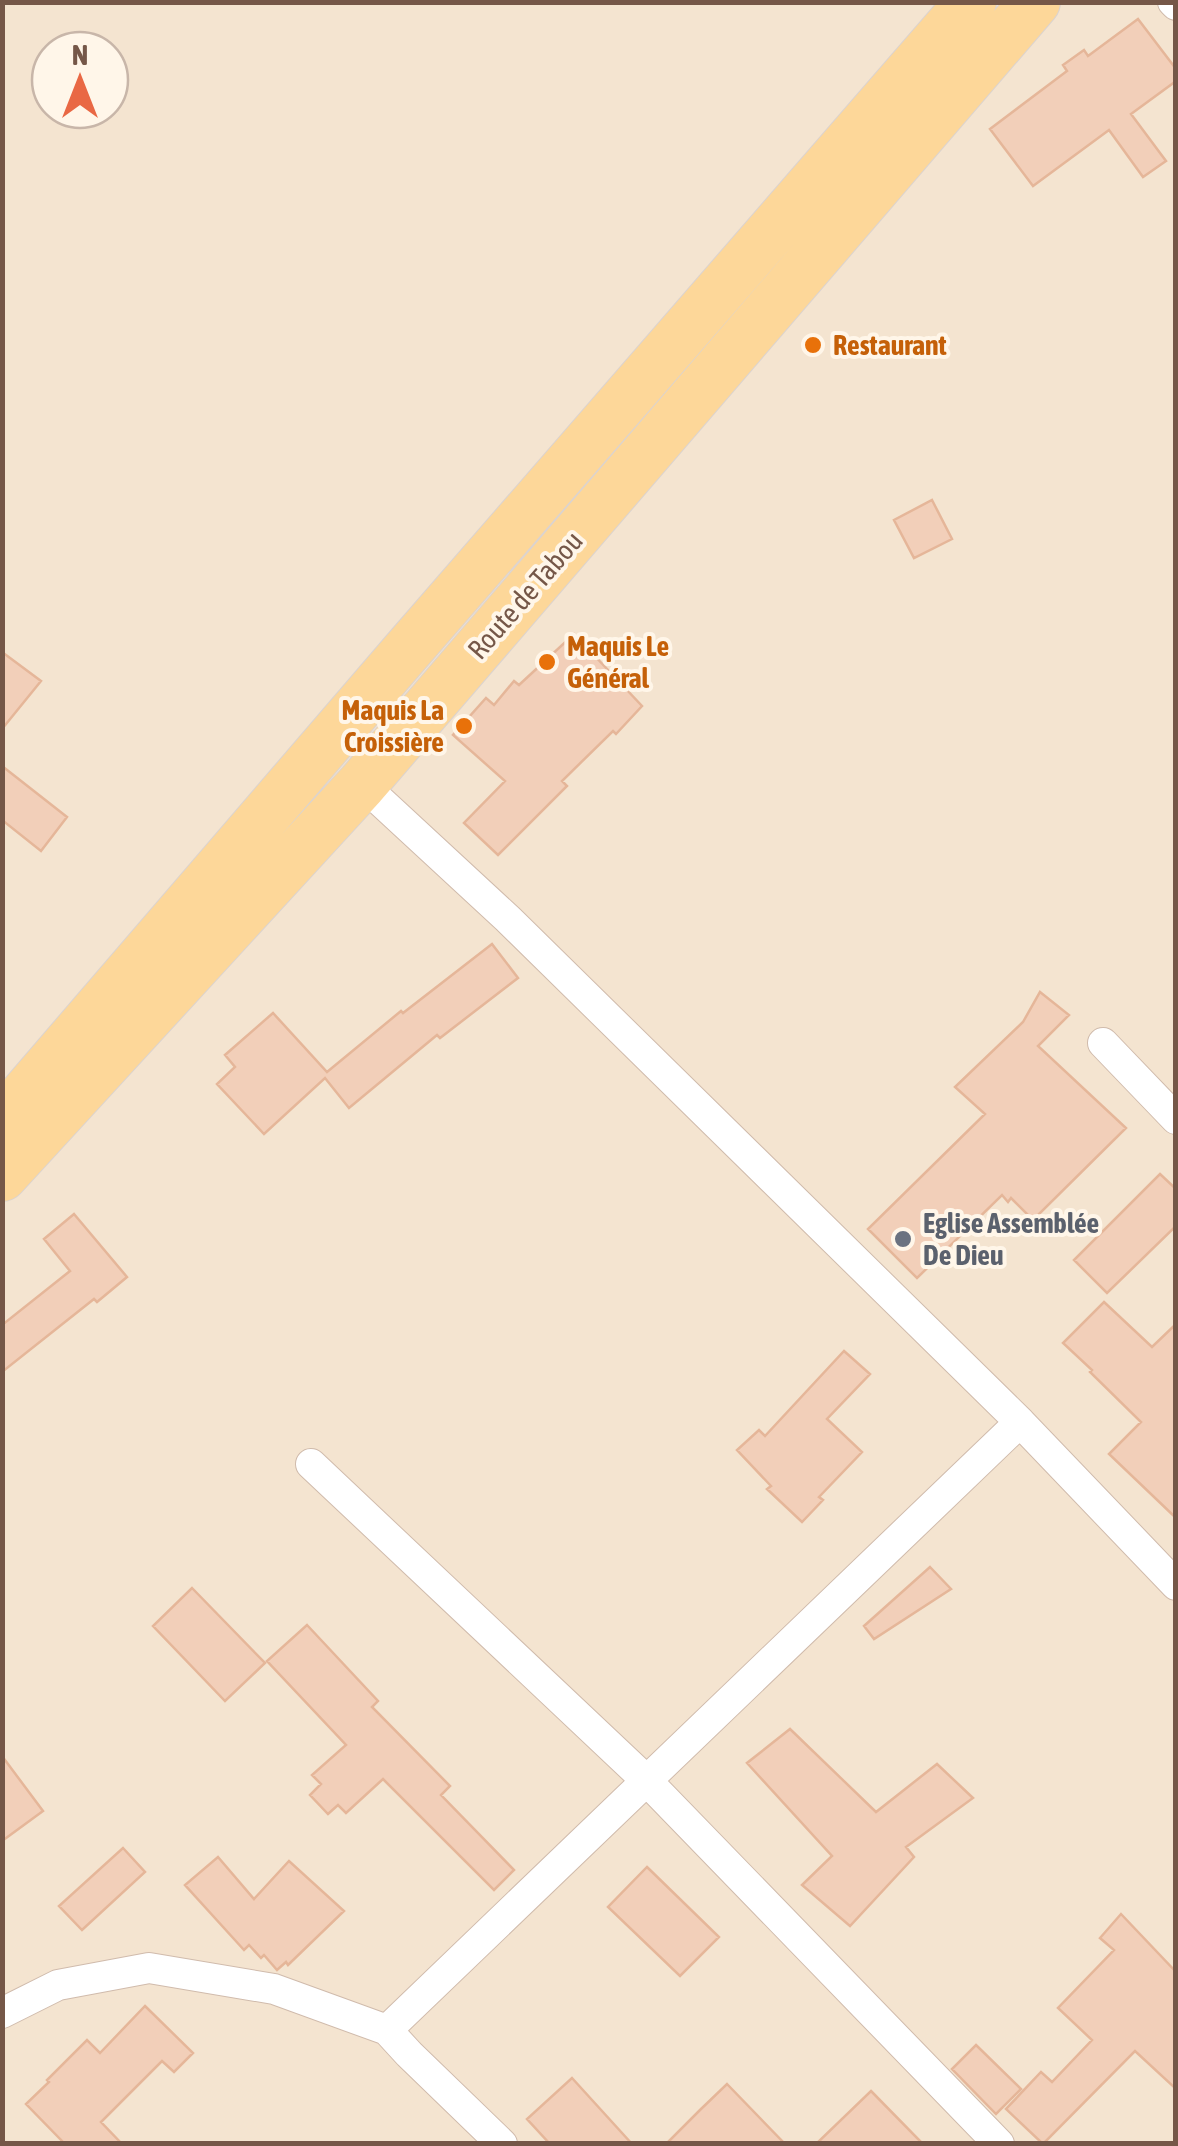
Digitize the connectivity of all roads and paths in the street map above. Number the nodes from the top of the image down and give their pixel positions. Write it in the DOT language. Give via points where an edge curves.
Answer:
graph roads {
  1 [pos="971,2"];
  2 [pos="1036,2"];
  3 [pos="362,784"];
  4 [pos="1103,1043"];
  5 [pos="1176,1119"];
  6 [pos="2,1121"];
  7 [pos="2,1176"];
  8 [pos="1020,1422"];
  9 [pos="311,1464"];
  10 [pos="1176,1586"];
  11 [pos="647,1781"];
  12 [pos="2,2012"];
  13 [pos="387,2030"];
  14 [pos="502,2144"];
  15 [pos="999,2144"];
  1 -- 6 [label="main road, Route de Tabou"];
  2 -- 3 [label="main road, Route de Tabou"];
  3 -- 7 [label="main road, Route de Tabou"];
  3 -- 8 [label="street"];
  4 -- 5 [label="street"];
  8 -- 10 [label="street"];
  8 -- 11 [label="street"];
  9 -- 11 [label="street"];
  11 -- 13 [label="street"];
  11 -- 15 [label="street"];
  12 -- 13 [label="street" via="58,1985 150,1968 274,1990"];
  13 -- 14 [label="street"];
}
